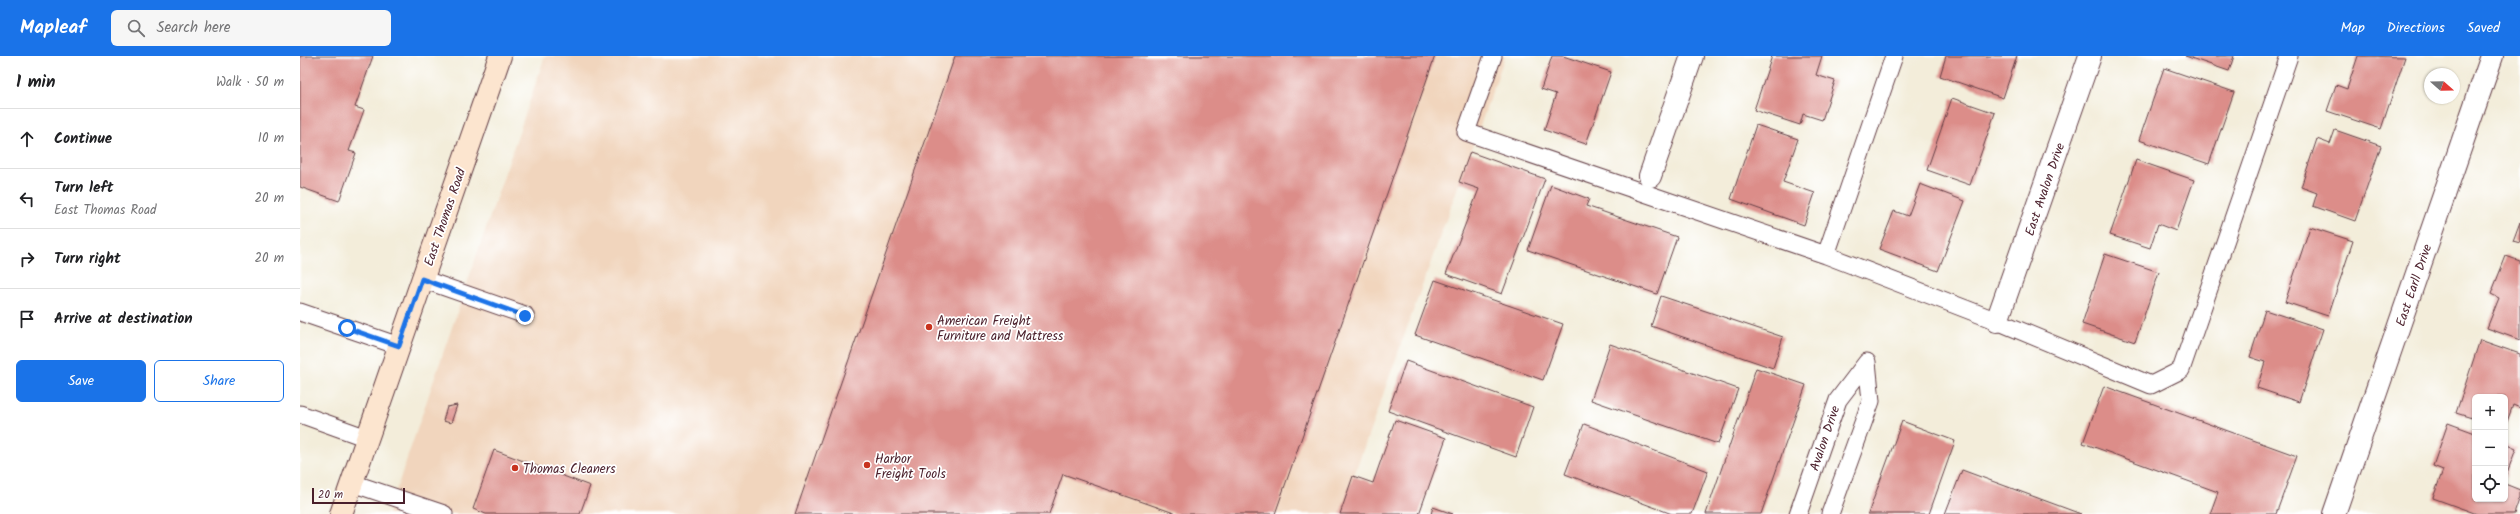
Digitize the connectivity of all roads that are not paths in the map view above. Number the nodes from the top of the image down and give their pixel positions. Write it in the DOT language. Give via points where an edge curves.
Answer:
graph roads {
  1 [pos="500,56"];
  2 [pos="1492,56"];
  3 [pos="1692,56"];
  4 [pos="1894,56"];
  5 [pos="2090,56"];
  6 [pos="2288,56"];
  7 [pos="2492,56"];
  8 [pos="1650,176"];
  9 [pos="1826,255"];
  10 [pos="422,279"];
  11 [pos="300,312"];
  12 [pos="525,316"];
  13 [pos="1997,321"];
  14 [pos="399,346"];
  15 [pos="300,414"];
  16 [pos="367,438"];
  17 [pos="352,483"];
  18 [pos="421,510"];
  19 [pos="341,514"];
  20 [pos="444,514"];
  21 [pos="1798,514"];
  22 [pos="1830,514"];
  23 [pos="2334,514"];
  1 -- 10 [label="main road, East Thomas Road"];
  2 -- 9 [label="lane" via="1466,132"];
  3 -- 8 [label="street"];
  4 -- 9 [label="lane"];
  5 -- 13 [label="street, East Avalon Drive"];
  6 -- 13 [label="lane" via="2181,370 2151,385"];
  7 -- 23 [label="street, East Earll Drive"];
  9 -- 13 [label="lane"];
  10 -- 12 [label="lane"];
  10 -- 14 [label="main road, East Thomas Road"];
  11 -- 14 [label="lane"];
  14 -- 16 [label="main road, East Thomas Road"];
  15 -- 16 [label="lane"];
  16 -- 17 [label="main road, East Thomas Road"];
  17 -- 18 [label="lane"];
  17 -- 19 [label="main road, East Thomas Road"];
  18 -- 20 [label="lane"];
  21 -- 22 [label="lane, Avalon Drive" via="1838,400 1867,362 1871,401"];
}
